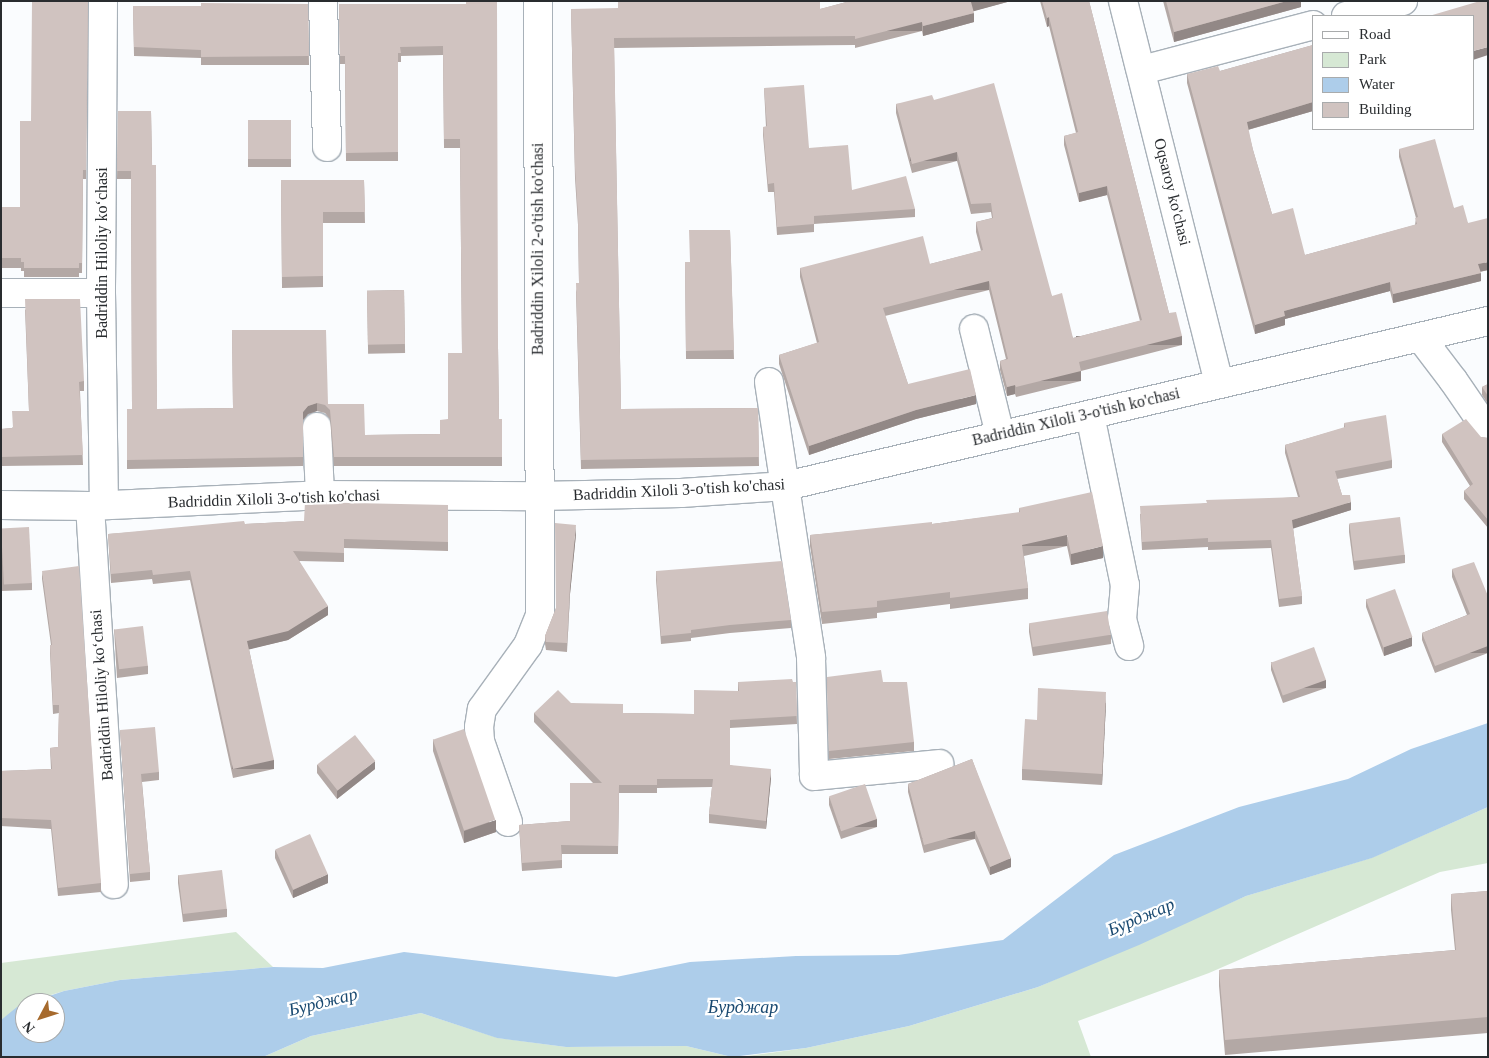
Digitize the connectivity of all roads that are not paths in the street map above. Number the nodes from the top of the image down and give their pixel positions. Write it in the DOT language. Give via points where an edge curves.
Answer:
graph roads {
  1 [pos="103,1"];
  2 [pos="323,1"];
  3 [pos="538,1"];
  4 [pos="1123,1"];
  5 [pos="1403,1"];
  6 [pos="1350,15"];
  7 [pos="1312,25"];
  8 [pos="1142,70"];
  9 [pos="327,147"];
  10 [pos="101,292"];
  11 [pos="1,293"];
  12 [pos="1488,321"];
  13 [pos="974,329"];
  14 [pos="1421,338"];
  15 [pos="769,382"];
  16 [pos="1219,383"];
  17 [pos="1090,415"];
  18 [pos="317,427"];
  19 [pos="1488,431"];
  20 [pos="1000,434"];
  21 [pos="786,486"];
  22 [pos="320,495"];
  23 [pos="538,496"];
  24 [pos="1,505"];
  25 [pos="97,506"];
  26 [pos="1129,646"];
  27 [pos="940,764"];
  28 [pos="508,822"];
  29 [pos="114,884"];
  1 -- 10 [label="street, Badriddin Hiloliy koʻchasi"];
  2 -- 9 [label="street"];
  3 -- 23 [label="street, Badriddin Xiloli 2-o'tish ko'chasi"];
  4 -- 8 [label="street, Oqsaroy ko'chasi"];
  5 -- 6 [label="street"];
  7 -- 8 [label="street"];
  8 -- 16 [label="street, Oqsaroy ko'chasi"];
  10 -- 11 [label="street"];
  10 -- 25 [label="street, Badriddin Hiloliy koʻchasi"];
  12 -- 14 [label="street, Badriddin Xiloli 3-o'tish ko'chasi"];
  13 -- 20 [label="street"];
  14 -- 16 [label="street, Badriddin Xiloli 3-o'tish ko'chasi"];
  14 -- 19 [label="street"];
  15 -- 21 [label="street"];
  16 -- 17 [label="street, Badriddin Xiloli 3-o'tish ko'chasi"];
  17 -- 20 [label="street, Badriddin Xiloli 3-o'tish ko'chasi"];
  17 -- 26 [label="street" via="1125,585 1122,619"];
  18 -- 22 [label="street"];
  20 -- 21 [label="street, Badriddin Xiloli 3-o'tish ko'chasi"];
  21 -- 23 [label="street, Badriddin Xiloli 3-o'tish ko'chasi" via="681,493"];
  21 -- 27 [label="street" via="811,658 814,776"];
  22 -- 23 [label="street, Badriddin Xiloli 3-o'tish ko'chasi"];
  22 -- 25 [label="street, Badriddin Xiloli 3-o'tish ko'chasi"];
  23 -- 28 [label="street, Badriddin Xiloli 2-o'tish ko'chasi" via="540,616 528,645 482,709 479,727 480,741"];
  24 -- 25 [label="street, Badriddin Xiloli 3-o'tish ko'chasi"];
  25 -- 29 [label="street, Badriddin Hiloliy koʻchasi"];
}
